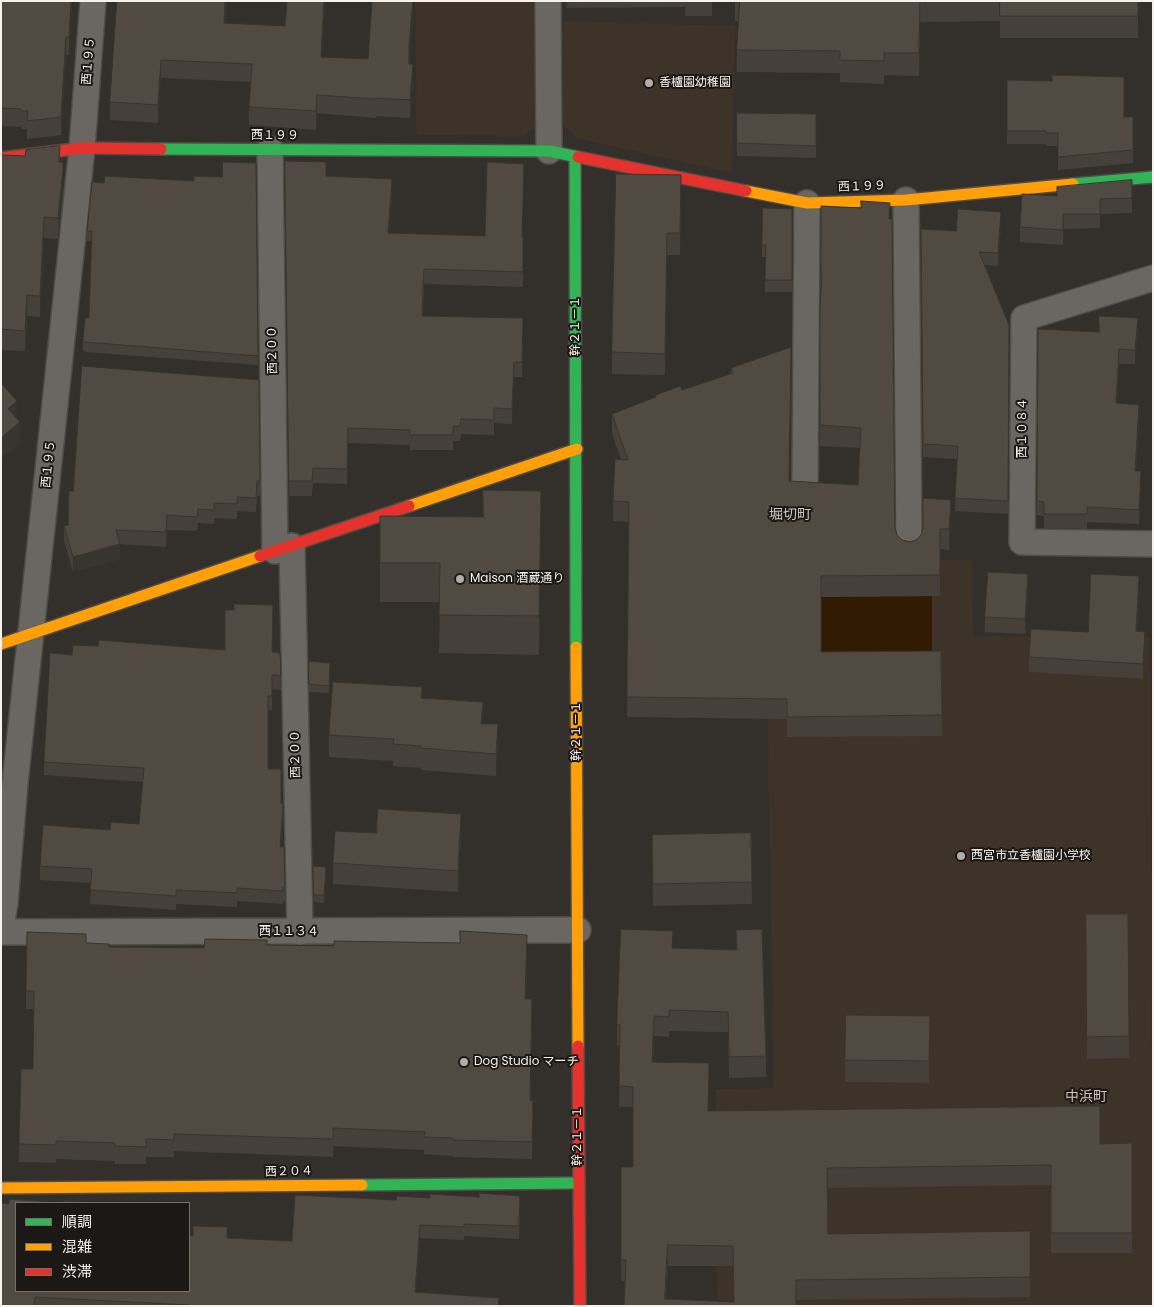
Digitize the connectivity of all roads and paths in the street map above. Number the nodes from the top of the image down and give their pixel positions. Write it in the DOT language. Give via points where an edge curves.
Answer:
graph roads {
  1 [pos="93,1"];
  2 [pos="548,1"];
  3 [pos="82,148"];
  4 [pos="270,149"];
  5 [pos="549,151"];
  6 [pos="575,157"];
  7 [pos="1,158"];
  8 [pos="1153,177"];
  9 [pos="906,200"];
  10 [pos="807,203"];
  11 [pos="1153,278"];
  12 [pos="577,449"];
  13 [pos="805,481"];
  14 [pos="1153,544"];
  15 [pos="908,548"];
  16 [pos="283,549"];
  17 [pos="31,634"];
  18 [pos="1,644"];
  19 [pos="1,926"];
  20 [pos="578,930"];
  21 [pos="1,932"];
  22 [pos="300,932"];
  23 [pos="578,1183"];
  24 [pos="1,1188"];
  25 [pos="580,1306"];
  1 -- 3 [label="street, 西１９５"];
  2 -- 5 [label="street"];
  3 -- 4 [label="street, 西１９９"];
  3 -- 7 [label="street, 西１９９"];
  3 -- 17 [label="street, 西１９５" via="69,365"];
  4 -- 5 [label="street, 西１９９"];
  4 -- 16 [label="street, 西２００" via="263,380"];
  5 -- 6 [label="street, 西１９９"];
  6 -- 10 [label="street, 西１９９"];
  6 -- 12 [label="street, 幹２１－１"];
  8 -- 9 [label="street, 西１９９"];
  9 -- 10 [label="street, 西１９９"];
  9 -- 15 [label="street"];
  10 -- 13 [label="street"];
  11 -- 14 [label="street, 西１０８４" via="1024,318 1022,542"];
  12 -- 16 [label="street"];
  12 -- 20 [label="street, 幹２１－１"];
  16 -- 17 [label="street"];
  16 -- 22 [label="street, 西２００"];
  17 -- 18 [label="street"];
  17 -- 19 [label="street, 西１９５" via="6,903"];
  20 -- 22 [label="street, 西１１３４"];
  20 -- 23 [label="street, 幹２１－１"];
  21 -- 22 [label="street, 西１１３４"];
  23 -- 24 [label="street, 西２０４"];
  23 -- 25 [label="street, 幹２１－１"];
}
